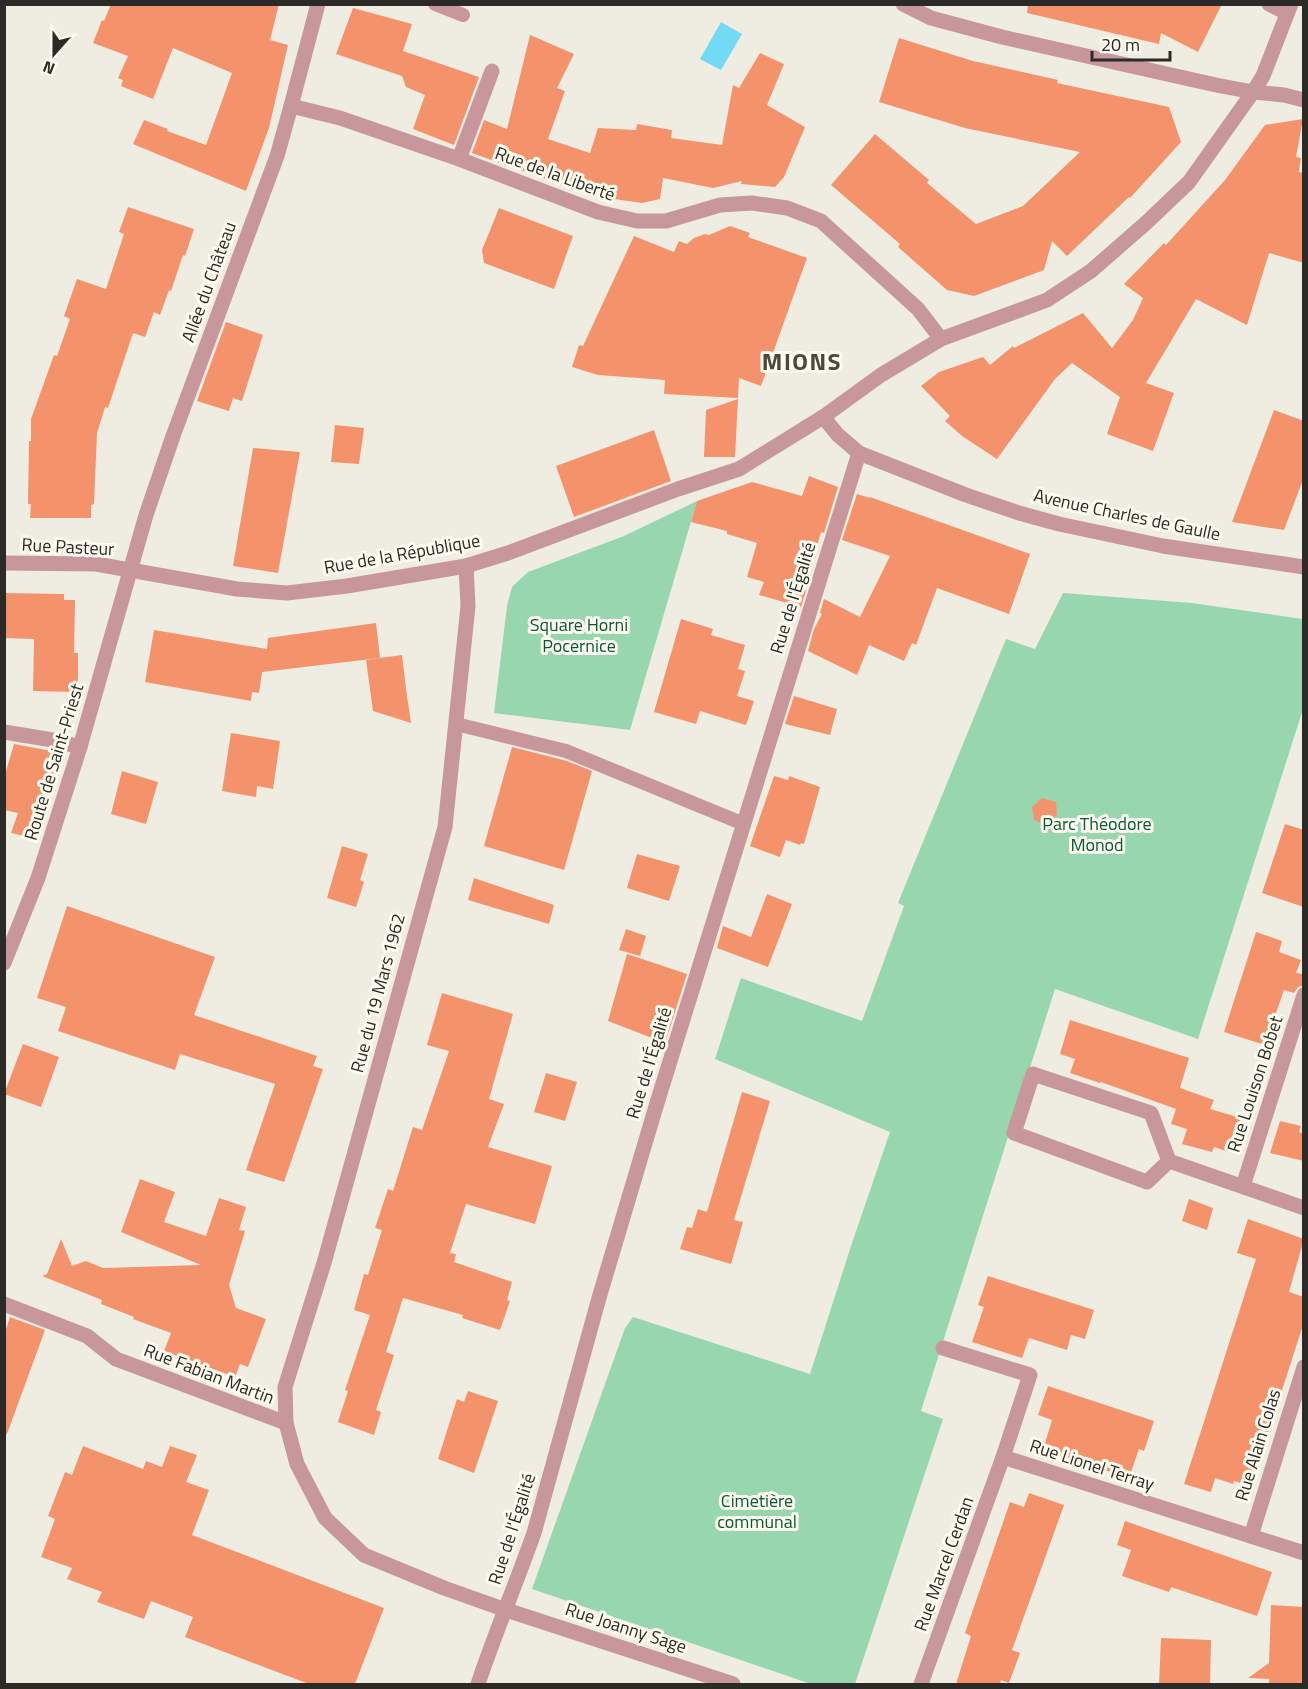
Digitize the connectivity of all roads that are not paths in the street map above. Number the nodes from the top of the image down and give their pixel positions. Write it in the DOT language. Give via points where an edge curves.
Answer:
graph roads {
  1 [pos="318,4"];
  2 [pos="435,4"];
  3 [pos="903,4"];
  4 [pos="1269,4"];
  5 [pos="1289,9"];
  6 [pos="463,15"];
  7 [pos="492,70"];
  8 [pos="1254,92"];
  9 [pos="1304,100"];
  10 [pos="291,106"];
  11 [pos="459,159"];
  12 [pos="941,339"];
  13 [pos="823,417"];
  14 [pos="859,453"];
  15 [pos="4,563"];
  16 [pos="466,566"];
  17 [pos="1304,567"];
  18 [pos="130,570"];
  19 [pos="456,724"];
  20 [pos="4,732"];
  21 [pos="80,747"];
  22 [pos="744,824"];
  23 [pos="4,963"];
  24 [pos="1304,995"];
  25 [pos="1169,1161"];
  26 [pos="1243,1186"];
  27 [pos="1304,1208"];
  28 [pos="4,1304"];
  29 [pos="943,1348"];
  30 [pos="1304,1367"];
  31 [pos="286,1423"];
  32 [pos="1003,1457"];
  33 [pos="1251,1536"];
  34 [pos="1304,1552"];
  35 [pos="506,1610"];
  36 [pos="478,1684"];
  37 [pos="733,1684"];
  38 [pos="921,1684"];
  1 -- 10 [label="street, Allée du Château"];
  2 -- 6 [label="lane"];
  3 -- 8 [label="street" via="931,18 1002,36"];
  4 -- 5 [label="street"];
  5 -- 8 [label="street, Rue de la République"];
  7 -- 11 [label="street"];
  8 -- 9 [label="street"];
  8 -- 12 [label="street, Rue de la République" via="1189,182 1091,271 1047,300"];
  10 -- 11 [label="street, Rue de la Liberté" via="340,118"];
  10 -- 18 [label="street, Allée du Château" via="277,156 153,495"];
  11 -- 12 [label="street, Rue de la Liberté" via="598,212 637,220 666,221 720,205 752,203 787,208 821,221 918,309"];
  12 -- 13 [label="street, Rue de la République" via="880,375"];
  13 -- 14 [label="street, Avenue Charles de Gaulle"];
  13 -- 16 [label="street, Rue de la République" via="739,469"];
  14 -- 17 [label="street, Avenue Charles de Gaulle" via="966,495 1059,524 1164,546"];
  14 -- 22 [label="street, Rue de l'Égalité"];
  15 -- 18 [label="street, Rue Pasteur" via="96,564"];
  16 -- 18 [label="street, Rue de la République" via="287,593 237,589"];
  16 -- 19 [label="street, Rue du 19 Mars 1962" via="468,606"];
  18 -- 21 [label="street, Route de Saint-Priest"];
  19 -- 22 [label="lane" via="566,751"];
  19 -- 31 [label="street, Rue du 19 Mars 1962" via="445,827 324,1263 285,1387"];
  20 -- 21 [label="street"];
  21 -- 23 [label="street, Route de Saint-Priest" via="38,878"];
  22 -- 35 [label="street, Rue de l'Égalité" via="657,1103 534,1533"];
  24 -- 26 [label="street, Rue Louison Bobet"];
  25 -- 25 [label="street" via="1147,1182 1014,1133 1033,1074 1151,1113"];
  25 -- 26 [label="street"];
  26 -- 27 [label="street"];
  28 -- 31 [label="street, Rue Fabian Martin" via="87,1336 116,1359"];
  29 -- 32 [label="street, Rue Lionel Terray" via="1030,1375"];
  30 -- 33 [label="street, Rue Alain Colas"];
  31 -- 35 [label="street, Rue Fabian Martin" via="297,1464 325,1518 364,1555"];
  32 -- 33 [label="street, Rue Lionel Terray"];
  32 -- 38 [label="street, Rue Marcel Cerdan"];
  33 -- 34 [label="street, Rue Lionel Terray"];
  35 -- 36 [label="street, Rue de l'Égalité"];
  35 -- 37 [label="street, Rue Joanny Sage"];
}
